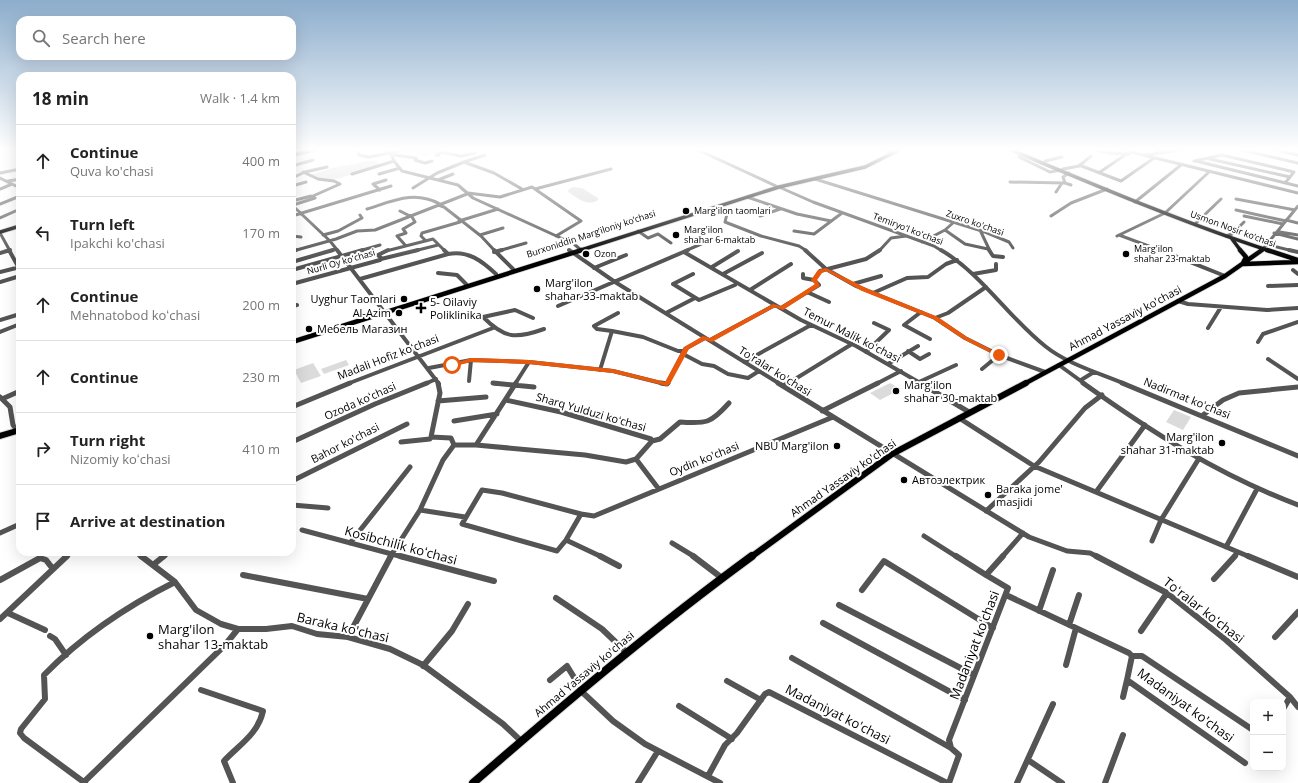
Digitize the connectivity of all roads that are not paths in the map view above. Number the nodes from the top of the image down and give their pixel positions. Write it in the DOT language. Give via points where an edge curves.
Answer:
graph roads {
  1 [pos="337,186"];
  2 [pos="375,186"];
  3 [pos="391,186"];
  4 [pos="415,186"];
  5 [pos="459,186"];
  6 [pos="516,186"];
  7 [pos="548,186"];
  8 [pos="778,186"];
  9 [pos="836,186"];
  10 [pos="1062,186"];
  11 [pos="1098,186"];
  12 [pos="1099,186"];
  13 [pos="1156,186"];
  14 [pos="1195,186"];
  15 [pos="1268,186"];
  16 [pos="414,188"];
  17 [pos="522,189"];
  18 [pos="535,189"];
  19 [pos="1107,189"];
  20 [pos="380,190"];
  21 [pos="1056,192"];
  22 [pos="467,193"];
  23 [pos="1298,193"];
  24 [pos="313,196"];
  25 [pos="16,197"];
  26 [pos="747,197"];
  27 [pos="1221,198"];
  28 [pos="1236,199"];
  29 [pos="296,200"];
  30 [pos="1,202"];
  31 [pos="1137,202"];
  32 [pos="296,204"];
  33 [pos="439,204"];
  34 [pos="1298,206"];
  35 [pos="296,208"];
  36 [pos="714,208"];
  37 [pos="780,208"];
  38 [pos="367,209"];
  39 [pos="498,209"];
  40 [pos="1236,210"];
  41 [pos="16,211"];
  42 [pos="400,211"];
  43 [pos="1295,212"];
  44 [pos="302,213"];
  45 [pos="842,213"];
  46 [pos="1166,213"];
  47 [pos="296,215"];
  48 [pos="409,215"];
  49 [pos="360,216"];
  50 [pos="760,216"];
  51 [pos="1051,216"];
  52 [pos="1244,216"];
  53 [pos="0,218"];
  54 [pos="1286,220"];
  55 [pos="460,221"];
  56 [pos="831,221"];
  57 [pos="954,222"];
  58 [pos="1244,222"];
  59 [pos="1298,223"];
  60 [pos="1195,224"];
  61 [pos="1283,224"];
  62 [pos="16,227"];
  63 [pos="503,228"];
  64 [pos="945,230"];
  65 [pos="980,230"];
  66 [pos="638,231"];
  67 [pos="0,232"];
  68 [pos="794,232"];
  69 [pos="1275,232"];
  70 [pos="323,234"];
  71 [pos="480,235"];
  72 [pos="1298,235"];
  73 [pos="296,236"];
  74 [pos="556,236"];
  75 [pos="906,236"];
  76 [pos="1226,236"];
  77 [pos="301,237"];
  78 [pos="1232,238"];
  79 [pos="1298,239"];
  80 [pos="330,241"];
  81 [pos="426,241"];
  82 [pos="708,241"];
  83 [pos="922,242"];
  84 [pos="526,243"];
  85 [pos="671,243"];
  86 [pos="438,244"];
  87 [pos="380,245"];
  88 [pos="406,246"];
  89 [pos="1264,246"];
  90 [pos="1013,248"];
  91 [pos="336,249"];
  92 [pos="579,249"];
  93 [pos="988,249"];
  94 [pos="10,250"];
  95 [pos="296,250"];
  96 [pos="571,251"];
  97 [pos="738,251"];
  98 [pos="494,252"];
  99 [pos="684,252"];
  100 [pos="762,252"];
  101 [pos="1298,252"];
  102 [pos="0,253"];
  103 [pos="448,254"];
  104 [pos="626,255"];
  105 [pos="342,256"];
  106 [pos="1003,257"];
  107 [pos="14,258"];
  108 [pos="381,259"];
  109 [pos="957,260"];
  110 [pos="16,261"];
  111 [pos="296,261"];
  112 [pos="1298,261"];
  113 [pos="791,264"];
  114 [pos="996,264"];
  115 [pos="1243,264"];
  116 [pos="712,267"];
  117 [pos="351,268"];
  118 [pos="594,268"];
  119 [pos="16,269"];
  120 [pos="296,269"];
  121 [pos="513,269"];
  122 [pos="826,269"];
  123 [pos="1292,270"];
  124 [pos="0,272"];
  125 [pos="438,273"];
  126 [pos="496,274"];
  127 [pos="693,274"];
  128 [pos="723,274"];
  129 [pos="803,274"];
  130 [pos="973,274"];
  131 [pos="1298,274"];
  132 [pos="881,276"];
  133 [pos="1226,276"];
  134 [pos="16,277"];
  135 [pos="360,279"];
  136 [pos="814,280"];
  137 [pos="0,282"];
  138 [pos="615,282"];
  139 [pos="296,283"];
  140 [pos="466,284"];
  141 [pos="853,284"];
  142 [pos="735,285"];
  143 [pos="1298,285"];
  144 [pos="1268,286"];
  145 [pos="986,287"];
  146 [pos="750,290"];
  147 [pos="807,292"];
  148 [pos="873,293"];
  149 [pos="695,298"];
  150 [pos="1178,301"];
  151 [pos="829,302"];
  152 [pos="775,305"];
  153 [pos="558,306"];
  154 [pos="1221,307"];
  155 [pos="781,308"];
  156 [pos="1298,308"];
  157 [pos="386,311"];
  158 [pos="921,312"];
  159 [pos="618,313"];
  160 [pos="666,313"];
  161 [pos="16,315"];
  162 [pos="533,318"];
  163 [pos="936,318"];
  164 [pos="0,320"];
  165 [pos="1298,322"];
  166 [pos="874,323"];
  167 [pos="811,325"];
  168 [pos="16,326"];
  169 [pos="493,328"];
  170 [pos="1208,328"];
  171 [pos="544,329"];
  172 [pos="612,331"];
  173 [pos="0,332"];
  174 [pos="707,339"];
  175 [pos="930,339"];
  176 [pos="296,340"];
  177 [pos="1258,342"];
  178 [pos="852,344"];
  179 [pos="918,346"];
  180 [pos="684,352"];
  181 [pos="866,352"];
  182 [pos="908,352"];
  183 [pos="929,354"];
  184 [pos="418,355"];
  185 [pos="999,355"];
  186 [pos="1268,359"];
  187 [pos="471,360"];
  188 [pos="1068,360"];
  189 [pos="529,362"];
  190 [pos="744,362"];
  191 [pos="888,364"];
  192 [pos="956,365"];
  193 [pos="1059,365"];
  194 [pos="429,368"];
  195 [pos="982,369"];
  196 [pos="600,370"];
  197 [pos="759,371"];
  198 [pos="901,371"];
  199 [pos="1046,372"];
  200 [pos="1094,372"];
  201 [pos="436,379"];
  202 [pos="1298,379"];
  203 [pos="1081,380"];
  204 [pos="469,381"];
  205 [pos="919,382"];
  206 [pos="493,383"];
  207 [pos="516,384"];
  208 [pos="783,386"];
  209 [pos="534,387"];
  210 [pos="1297,388"];
  211 [pos="16,393"];
  212 [pos="1102,395"];
  213 [pos="486,397"];
  214 [pos="1,399"];
  215 [pos="506,400"];
  216 [pos="438,402"];
  217 [pos="728,403"];
  218 [pos="296,405"];
  219 [pos="822,411"];
  220 [pos="969,412"];
  221 [pos="497,414"];
  222 [pos="1203,415"];
  223 [pos="833,417"];
  224 [pos="959,418"];
  225 [pos="454,421"];
  226 [pos="407,424"];
  227 [pos="1145,425"];
  228 [pos="16,428"];
  229 [pos="16,431"];
  230 [pos="0,435"];
  231 [pos="431,437"];
  232 [pos="296,440"];
  233 [pos="652,441"];
  234 [pos="401,442"];
  235 [pos="454,445"];
  236 [pos="476,445"];
  237 [pos="892,454"];
  238 [pos="1298,456"];
  239 [pos="636,459"];
  240 [pos="1198,460"];
  241 [pos="1034,466"];
  242 [pos="410,467"];
  243 [pos="296,479"];
  244 [pos="658,488"];
  245 [pos="1257,489"];
  246 [pos="1096,492"];
  247 [pos="296,505"];
  248 [pos="1298,505"];
  249 [pos="328,508"];
  250 [pos="420,510"];
  251 [pos="986,511"];
  252 [pos="581,514"];
  253 [pos="465,517"];
  254 [pos="1161,520"];
  255 [pos="16,526"];
  256 [pos="302,530"];
  257 [pos="0,533"];
  258 [pos="1023,534"];
  259 [pos="924,536"];
  260 [pos="566,540"];
  261 [pos="1152,541"];
  262 [pos="350,543"];
  263 [pos="672,543"];
  264 [pos="1226,547"];
  265 [pos="1238,552"];
  266 [pos="392,554"];
  267 [pos="67,556"];
  268 [pos="141,556"];
  269 [pos="164,556"];
  270 [pos="153,565"];
  271 [pos="619,566"];
  272 [pos="53,569"];
  273 [pos="1053,570"];
  274 [pos="243,575"];
  275 [pos="986,575"];
  276 [pos="722,578"];
  277 [pos="1298,578"];
  278 [pos="1214,579"];
  279 [pos="0,580"];
  280 [pos="494,581"];
  281 [pos="175,582"];
  282 [pos="862,590"];
  283 [pos="1167,593"];
  284 [pos="1006,595"];
  285 [pos="1079,595"];
  286 [pos="556,598"];
  287 [pos="368,599"];
  288 [pos="468,604"];
  289 [pos="839,605"];
  290 [pos="1039,611"];
  291 [pos="8,612"];
  292 [pos="1298,612"];
  293 [pos="0,619"];
  294 [pos="823,623"];
  295 [pos="1072,627"];
  296 [pos="993,628"];
  297 [pos="238,629"];
  298 [pos="45,630"];
  299 [pos="1141,631"];
  300 [pos="50,636"];
  301 [pos="348,637"];
  302 [pos="1275,637"];
  303 [pos="626,652"];
  304 [pos="66,655"];
  305 [pos="1132,656"];
  306 [pos="792,658"];
  307 [pos="423,666"];
  308 [pos="1066,666"];
  309 [pos="974,675"];
  310 [pos="550,680"];
  311 [pos="575,680"];
  312 [pos="1127,680"];
  313 [pos="727,681"];
  314 [pos="201,690"];
  315 [pos="580,690"];
  316 [pos="1123,697"];
  317 [pos="1290,697"];
  318 [pos="761,700"];
  319 [pos="966,700"];
  320 [pos="1053,704"];
  321 [pos="1286,704"];
  322 [pos="680,706"];
  323 [pos="1298,707"];
  324 [pos="1250,728"];
  325 [pos="1123,735"];
  326 [pos="732,739"];
  327 [pos="520,741"];
  328 [pos="951,748"];
  329 [pos="658,751"];
  330 [pos="1028,760"];
  331 [pos="1245,763"];
  332 [pos="708,776"];
  333 [pos="84,782"];
  334 [pos="233,783"];
  335 [pos="473,783"];
  336 [pos="638,783"];
  337 [pos="720,783"];
  338 [pos="948,783"];
  339 [pos="1017,783"];
  340 [pos="1062,783"];
  341 [pos="1105,783"];
  1 -- 24 [label="street"];
  2 -- 20 [label="street"];
  3 -- 20 [label="street"];
  4 -- 16 [label="street"];
  5 -- 22 [label="street"];
  6 -- 17 [label="street"];
  7 -- 18 [label="street"];
  8 -- 26 [label="main road, Burxoniddin Marg’iloniy ko’chasi"];
  8 -- 45 [label="street, Temiryoʻl koʻchasi"];
  8 -- 92 [label="main road, Burxoniddin Marg’iloniy ko’chasi"];
  9 -- 57 [label="street, Zuxro ko'chasi"];
  10 -- 21 [label="street"];
  11 -- 31 [label="main road, Usmon Nosir ko‘chasi"];
  12 -- 19 [label="main road, Usmon Nosir ko‘chasi"];
  13 -- 31 [label="street"];
  14 -- 46 [label="street"];
  15 -- 23 [label="street"];
  17 -- 18 [label="street"];
  17 -- 22 [label="street" via="500,197"];
  18 -- 74 [label="street" via="582,222"];
  19 -- 31 [label="main road, Usmon Nosir ko‘chasi"];
  19 -- 51 [label="street" via="1071,203"];
  20 -- 44 [label="street"];
  22 -- 33 [label="street"];
  22 -- 39 [label="street"];
  24 -- 29 [label="street"];
  24 -- 32 [label="street" via="314,198"];
  25 -- 30 [label="street"];
  26 -- 36 [label="main road, Burxoniddin Marg’iloniy ko’chasi"];
  26 -- 37 [label="street"];
  27 -- 60 [label="street"];
  28 -- 43 [label="street"];
  31 -- 46 [label="main road, Usmon Nosir ko‘chasi"];
  33 -- 38 [label="street" via="431,199 408,196"];
  33 -- 48 [label="street"];
  33 -- 55 [label="street"];
  34 -- 43 [label="street"];
  35 -- 44 [label="street"];
  36 -- 66 [label="main road, Burxoniddin Marg’iloniy ko’chasi"];
  36 -- 122 [label="street" via="727,214 725,222 761,236 799,246"];
  37 -- 50 [label="street"];
  37 -- 56 [label="street"];
  39 -- 55 [label="street"];
  39 -- 74 [label="street"];
  40 -- 54 [label="street"];
  41 -- 53 [label="street"];
  42 -- 48 [label="street"];
  43 -- 54 [label="street"];
  44 -- 47 [label="street"];
  44 -- 70 [label="street"];
  45 -- 56 [label="street"];
  45 -- 75 [label="street, Temiryoʻl koʻchasi"];
  46 -- 60 [label="main road, Usmon Nosir ko‘chasi"];
  46 -- 133 [label="street" via="1118,236"];
  48 -- 80 [label="street" via="376,230 356,231"];
  48 -- 88 [label="street" via="415,222 402,229 406,233 397,236"];
  49 -- 70 [label="street" via="362,218 338,231"];
  52 -- 61 [label="street"];
  54 -- 59 [label="street"];
  54 -- 61 [label="street"];
  55 -- 71 [label="street"];
  55 -- 81 [label="street" via="422,233 421,236"];
  56 -- 68 [label="street" via="812,235"];
  57 -- 64 [label="street"];
  57 -- 65 [label="street, Zuxro ko'chasi"];
  58 -- 76 [label="street" via="1232,234"];
  60 -- 76 [label="main road, Usmon Nosir ko‘chasi"];
  61 -- 69 [label="street"];
  62 -- 67 [label="main road"];
  63 -- 71 [label="street"];
  64 -- 83 [label="street"];
  64 -- 93 [label="street" via="953,238 971,246"];
  65 -- 90 [label="street, Zuxro ko'chasi" via="1009,242"];
  65 -- 93 [label="street"];
  66 -- 85 [label="street" via="648,238 658,234"];
  66 -- 92 [label="main road, Burxoniddin Marg’iloniy ko’chasi"];
  67 -- 94 [label="street"];
  69 -- 72 [label="street"];
  69 -- 79 [label="street"];
  69 -- 89 [label="street"];
  70 -- 80 [label="street"];
  71 -- 98 [label="street"];
  73 -- 77 [label="street"];
  74 -- 92 [label="street"];
  75 -- 83 [label="street, Temiryoʻl koʻchasi"];
  75 -- 122 [label="street" via="891,238 876,254 866,259"];
  76 -- 78 [label="main road, Usmon Nosir ko‘chasi"];
  78 -- 89 [label="main road, Usmon Nosir ko‘chasi"];
  78 -- 115 [label="main road" via="1246,257"];
  80 -- 91 [label="street"];
  80 -- 95 [label="street"];
  81 -- 86 [label="street, Nurli Oy koʻchasi" via="433,239"];
  81 -- 88 [label="street, Nurli Oy koʻchasi"];
  82 -- 99 [label="street"];
  83 -- 109 [label="street, Temiryoʻl koʻchasi"];
  84 -- 98 [label="street"];
  86 -- 103 [label="street"];
  86 -- 108 [label="street"];
  87 -- 105 [label="street"];
  88 -- 108 [label="street, Nurli Oy koʻchasi" via="380,253 378,255"];
  89 -- 101 [label="street"];
  89 -- 112 [label="main road, Usmon Nosir ko‘chasi"];
  89 -- 115 [label="main road, Ahmad Yassaviy ko'chasi"];
  91 -- 105 [label="street"];
  91 -- 111 [label="street"];
  92 -- 96 [label="main road, Burxoniddin Marg’iloniy ko’chasi"];
  93 -- 106 [label="street" via="993,256"];
  94 -- 102 [label="street"];
  94 -- 107 [label="street"];
  96 -- 118 [label="street, To'ralar ko'chasi"];
  96 -- 121 [label="main road, Burxoniddin Marg’iloniy ko’chasi"];
  96 -- 157 [label="main road, Burxoniddin Marg’iloniy ko’chasi"];
  97 -- 116 [label="street"];
  98 -- 121 [label="street"];
  99 -- 116 [label="street, Temur Malik koʻchasi"];
  99 -- 138 [label="street"];
  100 -- 128 [label="street"];
  103 -- 126 [label="street" via="456,252 473,256"];
  103 -- 135 [label="street"];
  104 -- 118 [label="street"];
  105 -- 117 [label="street"];
  105 -- 120 [label="street"];
  107 -- 110 [label="street"];
  108 -- 117 [label="street, Nurli Oy koʻchasi"];
  109 -- 130 [label="street, Temiryoʻl koʻchasi"];
  109 -- 148 [label="street" via="946,264 928,277 914,278"];
  112 -- 115 [label="main road"];
  113 -- 146 [label="street"];
  114 -- 130 [label="street" via="996,270"];
  115 -- 133 [label="main road, Ahmad Yassaviy ko'chasi"];
  116 -- 128 [label="street, Temur Malik koʻchasi"];
  117 -- 135 [label="street"];
  117 -- 139 [label="street, Nurli Oy koʻchasi"];
  118 -- 138 [label="street, To'ralar ko'chasi"];
  119 -- 124 [label="street"];
  121 -- 126 [label="main road, Burxoniddin Marg’iloniy ko’chasi"];
  122 -- 136 [label="street"];
  122 -- 141 [label="street"];
  123 -- 131 [label="street"];
  125 -- 140 [label="street" via="457,275"];
  126 -- 140 [label="main road, Burxoniddin Marg’iloniy ko’chasi"];
  127 -- 149 [label="street" via="673,284"];
  128 -- 146 [label="street, Temur Malik koʻchasi"];
  129 -- 136 [label="street" via="802,277"];
  130 -- 145 [label="street, Temiryoʻl koʻchasi"];
  132 -- 141 [label="street"];
  133 -- 150 [label="main road, Ahmad Yassaviy ko'chasi"];
  134 -- 137 [label="street"];
  135 -- 157 [label="street"];
  136 -- 147 [label="street" via="819,284"];
  138 -- 153 [label="street"];
  138 -- 160 [label="street, To'ralar ko'chasi"];
  140 -- 157 [label="main road, Burxoniddin Marg’iloniy ko’chasi"];
  141 -- 148 [label="street"];
  142 -- 149 [label="street" via="699,300"];
  143 -- 144 [label="street"];
  145 -- 163 [label="street" via="952,311"];
  145 -- 188 [label="street, Temiryoʻl koʻchasi" via="1032,336"];
  146 -- 152 [label="street, Temur Malik koʻchasi"];
  147 -- 151 [label="street"];
  147 -- 155 [label="street"];
  148 -- 158 [label="street"];
  149 -- 160 [label="street"];
  150 -- 154 [label="street"];
  150 -- 188 [label="main road, Ahmad Yassaviy ko'chasi"];
  152 -- 155 [label="street, Temur Malik koʻchasi"];
  152 -- 174 [label="street"];
  154 -- 156 [label="street" via="1267,310"];
  154 -- 170 [label="street"];
  155 -- 167 [label="street, Temur Malik koʻchasi"];
  157 -- 176 [label="main road, Burxoniddin Marg’iloniy ko’chasi"];
  157 -- 184 [label="street"];
  158 -- 163 [label="street"];
  158 -- 175 [label="street" via="904,326"];
  159 -- 172 [label="street" via="594,326 597,329"];
  160 -- 174 [label="street, To'ralar ko'chasi"];
  161 -- 164 [label="street"];
  162 -- 169 [label="street" via="514,310 484,317"];
  163 -- 185 [label="street" via="965,338"];
  165 -- 177 [label="street" via="1263,334"];
  166 -- 181 [label="street" via="889,330"];
  167 -- 178 [label="street, Temur Malik koʻchasi"];
  167 -- 190 [label="street"];
  168 -- 173 [label="street"];
  169 -- 171 [label="street" via="508,337 516,338"];
  169 -- 184 [label="street, Madali Hofiz koʻchasi"];
  172 -- 180 [label="street" via="639,336"];
  172 -- 196 [label="street"];
  174 -- 180 [label="street"];
  174 -- 190 [label="street, To'ralar ko'chasi"];
  178 -- 181 [label="street, Temur Malik koʻchasi"];
  178 -- 208 [label="street"];
  179 -- 182 [label="street"];
  180 -- 196 [label="street" via="667,384"];
  180 -- 197 [label="street" via="702,364 714,366 736,377 748,378"];
  181 -- 191 [label="street, Temur Malik koʻchasi"];
  182 -- 183 [label="street" via="920,359"];
  182 -- 191 [label="street"];
  184 -- 194 [label="street"];
  184 -- 218 [label="street, Madali Hofiz koʻchasi"];
  185 -- 195 [label="street"];
  185 -- 199 [label="street"];
  186 -- 202 [label="street"];
  187 -- 189 [label="street"];
  187 -- 194 [label="street"];
  187 -- 204 [label="street"];
  188 -- 193 [label="main road, Ahmad Yassaviy ko'chasi"];
  188 -- 200 [label="street, Nadirmat koʻchasi"];
  189 -- 196 [label="street"];
  189 -- 207 [label="street"];
  190 -- 197 [label="street, To'ralar ko'chasi"];
  191 -- 198 [label="street, Temur Malik koʻchasi"];
  192 -- 205 [label="street"];
  193 -- 199 [label="main road, Ahmad Yassaviy ko'chasi"];
  193 -- 203 [label="street"];
  194 -- 201 [label="street"];
  197 -- 208 [label="street, To'ralar ko'chasi"];
  198 -- 205 [label="street, Temur Malik koʻchasi"];
  198 -- 219 [label="street"];
  199 -- 220 [label="main road, Ahmad Yassaviy ko'chasi"];
  200 -- 203 [label="street"];
  200 -- 222 [label="street, Nadirmat koʻchasi"];
  201 -- 216 [label="street" via="440,388"];
  201 -- 232 [label="street, Ozoda koʻchasi"];
  203 -- 212 [label="street"];
  205 -- 220 [label="street, Temur Malik koʻchasi"];
  206 -- 207 [label="street"];
  207 -- 209 [label="street"];
  207 -- 215 [label="street"];
  208 -- 219 [label="street, To'ralar ko'chasi"];
  210 -- 222 [label="street" via="1239,393 1223,400"];
  211 -- 214 [label="street"];
  212 -- 227 [label="street"];
  212 -- 241 [label="street" via="1085,408"];
  213 -- 216 [label="street"];
  214 -- 228 [label="street" via="10,407 13,425"];
  215 -- 221 [label="street"];
  215 -- 233 [label="street, Sharq Yulduzi koʻchasi" via="531,404"];
  216 -- 231 [label="street"];
  217 -- 233 [label="street" via="712,420 680,422 660,439"];
  219 -- 223 [label="street, To'ralar ko'chasi"];
  220 -- 224 [label="main road, Ahmad Yassaviy ko'chasi"];
  221 -- 225 [label="street"];
  221 -- 236 [label="street"];
  222 -- 238 [label="street, Nadirmat koʻchasi"];
  223 -- 237 [label="street, To'ralar ko'chasi"];
  223 -- 244 [label="street, Oydin ko'chasi"];
  224 -- 237 [label="main road, Ahmad Yassaviy ko'chasi"];
  224 -- 241 [label="street"];
  226 -- 243 [label="street, Bahor ko'chasi"];
  227 -- 240 [label="street"];
  227 -- 246 [label="street"];
  229 -- 230 [label="main road"];
  231 -- 234 [label="street"];
  231 -- 235 [label="street" via="451,438"];
  233 -- 239 [label="street, Sharq Yulduzi koʻchasi"];
  235 -- 236 [label="street"];
  235 -- 250 [label="street" via="443,460"];
  236 -- 239 [label="street" via="585,455 626,462"];
  237 -- 251 [label="street, Toʻralar koʻchasi"];
  237 -- 276 [label="main road, Ahmad Yassaviy ko'chasi"];
  239 -- 244 [label="street"];
  240 -- 245 [label="street"];
  240 -- 254 [label="street"];
  241 -- 246 [label="street"];
  241 -- 251 [label="street"];
  242 -- 262 [label="street"];
  244 -- 252 [label="street, Oydin ko'chasi" via="594,516"];
  245 -- 248 [label="street"];
  245 -- 264 [label="street"];
  246 -- 254 [label="street"];
  247 -- 249 [label="street"];
  250 -- 253 [label="street"];
  250 -- 266 [label="street"];
  251 -- 258 [label="street, Toʻralar koʻchasi"];
  252 -- 253 [label="street, Oydin ko'chasi" via="482,490"];
  252 -- 260 [label="street"];
  253 -- 260 [label="street" via="463,526 554,551 560,550"];
  254 -- 261 [label="street"];
  254 -- 264 [label="street"];
  255 -- 257 [label="street"];
  256 -- 262 [label="street, Kosibchilik koʻchasi"];
  258 -- 275 [label="street, Madaniyat koʻchasi"];
  258 -- 283 [label="street, Toʻralar koʻchasi" via="1067,551 1090,553"];
  259 -- 275 [label="street"];
  260 -- 271 [label="street"];
  262 -- 266 [label="street, Kosibchilik koʻchasi"];
  263 -- 276 [label="street" via="688,551"];
  264 -- 265 [label="street"];
  265 -- 277 [label="street"];
  265 -- 278 [label="street"];
  266 -- 280 [label="street, Kosibchilik koʻchasi"];
  266 -- 287 [label="street"];
  267 -- 272 [label="street"];
  268 -- 270 [label="street, Baraka ko'chasi"];
  269 -- 270 [label="street"];
  270 -- 281 [label="street, Baraka ko'chasi"];
  272 -- 279 [label="street" via="46,560 40,558"];
  272 -- 291 [label="street"];
  273 -- 290 [label="street"];
  274 -- 287 [label="street"];
  275 -- 284 [label="street, Madaniyat koʻchasi" via="1008,588"];
  276 -- 303 [label="main road, Ahmad Yassaviy ko'chasi"];
  281 -- 297 [label="street, Baraka ko'chasi" via="196,610 221,624"];
  281 -- 304 [label="street" via="130,607"];
  282 -- 296 [label="street" via="884,561"];
  283 -- 299 [label="street"];
  283 -- 317 [label="street, Toʻralar koʻchasi" via="1226,640"];
  284 -- 290 [label="street, Madaniyat ko'chasi"];
  284 -- 296 [label="street, Madaniyat koʻchasi"];
  285 -- 295 [label="street"];
  286 -- 303 [label="street" via="597,625"];
  287 -- 301 [label="street"];
  288 -- 307 [label="street" via="452,631"];
  289 -- 309 [label="street"];
  290 -- 295 [label="street, Madaniyat ko'chasi"];
  291 -- 293 [label="street"];
  291 -- 298 [label="street"];
  292 -- 302 [label="street"];
  294 -- 319 [label="street"];
  295 -- 305 [label="street, Madaniyat ko'chasi"];
  295 -- 308 [label="street"];
  296 -- 309 [label="street, Madaniyat koʻchasi"];
  297 -- 301 [label="street, Baraka ko'chasi" via="292,626 317,634"];
  297 -- 333 [label="street" via="225,645"];
  300 -- 304 [label="street"];
  301 -- 307 [label="street, Baraka ko'chasi" via="390,649"];
  303 -- 315 [label="main road, Ahmad Yassaviy ko'chasi"];
  304 -- 333 [label="street" via="44,675 45,699 20,733"];
  305 -- 312 [label="street, Madaniyat ko'chasi"];
  305 -- 324 [label="street" via="1142,656"];
  306 -- 328 [label="street"];
  307 -- 327 [label="street, Baraka ko'chasi" via="503,724"];
  309 -- 319 [label="street, Madaniyat koʻchasi"];
  310 -- 311 [label="street" via="568,666"];
  312 -- 316 [label="street"];
  312 -- 331 [label="street, Madaniyat ko'chasi"];
  313 -- 318 [label="street"];
  314 -- 334 [label="street" via="263,711 262,719 251,736 224,761"];
  315 -- 327 [label="main road, Ahmad Yassaviy ko'chasi"];
  315 -- 329 [label="street" via="613,721"];
  317 -- 321 [label="street"];
  317 -- 323 [label="street, Toʻralar koʻchasi"];
  318 -- 326 [label="street"];
  318 -- 338 [label="street, Madaniyat ko'chasi" via="769,692"];
  319 -- 328 [label="street, Madaniyat koʻchasi" via="950,740"];
  320 -- 330 [label="street"];
  322 -- 326 [label="street"];
  325 -- 341 [label="street"];
  326 -- 332 [label="street" via="725,745"];
  327 -- 335 [label="main road, Ahmad Yassaviy ko'chasi"];
  328 -- 338 [label="street, Madaniyat koʻchasi" via="958,755 958,759"];
  329 -- 332 [label="street"];
  329 -- 336 [label="street"];
  330 -- 339 [label="street"];
  330 -- 340 [label="street"];
  332 -- 337 [label="street"];
}
